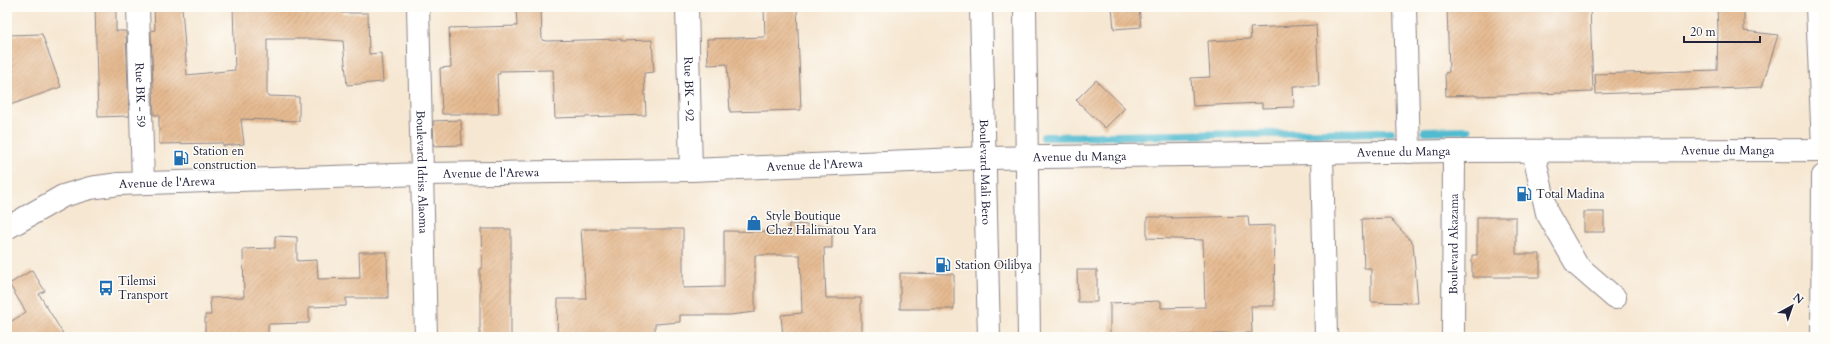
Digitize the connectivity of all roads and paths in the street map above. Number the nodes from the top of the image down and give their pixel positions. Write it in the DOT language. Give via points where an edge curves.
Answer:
graph roads {
  1 [pos="138,7"];
  2 [pos="418,7"];
  3 [pos="687,7"];
  4 [pos="981,7"];
  5 [pos="1025,7"];
  6 [pos="1405,7"];
  7 [pos="1817,7"];
  8 [pos="1823,147"];
  9 [pos="1823,150"];
  10 [pos="1454,151"];
  11 [pos="1533,151"];
  12 [pos="1408,152"];
  13 [pos="1322,154"];
  14 [pos="984,158"];
  15 [pos="1026,159"];
  16 [pos="691,170"];
  17 [pos="423,174"];
  18 [pos="1823,176"];
  19 [pos="143,183"];
  20 [pos="7,228"];
  21 [pos="1615,298"];
  22 [pos="426,337"];
  23 [pos="988,337"];
  24 [pos="1029,337"];
  25 [pos="1326,337"];
  26 [pos="1453,337"];
  27 [pos="1822,337"];
  1 -- 19 [label="street, Rue BK - 59"];
  2 -- 17 [label="street, Boulevard Idriss Alaoma"];
  3 -- 16 [label="street, Rue BK - 92"];
  4 -- 14 [label="street, Boulevard Mali Bero"];
  5 -- 15 [label="street"];
  6 -- 12 [label="street"];
  7 -- 8 [label="street"];
  9 -- 11 [label="street, Avenue du Manga"];
  10 -- 11 [label="street, Avenue du Manga"];
  10 -- 12 [label="street, Avenue du Manga"];
  10 -- 26 [label="street, Boulevard Akazama"];
  11 -- 21 [label="street" via="1547,212 1577,265"];
  12 -- 13 [label="street, Avenue du Manga"];
  13 -- 15 [label="street, Avenue du Manga"];
  13 -- 25 [label="street"];
  14 -- 15 [label="street, Avenue du Manga"];
  14 -- 16 [label="street, Avenue de l'Arewa"];
  14 -- 23 [label="street, Boulevard Mali Bero"];
  15 -- 24 [label="street"];
  16 -- 17 [label="street, Avenue de l'Arewa"];
  17 -- 19 [label="street, Avenue de l'Arewa"];
  17 -- 22 [label="street, Boulevard Idriss Alaoma"];
  18 -- 27 [label="street"];
  19 -- 20 [label="street, Avenue de l'Arewa" via="90,188 63,196"];
}
